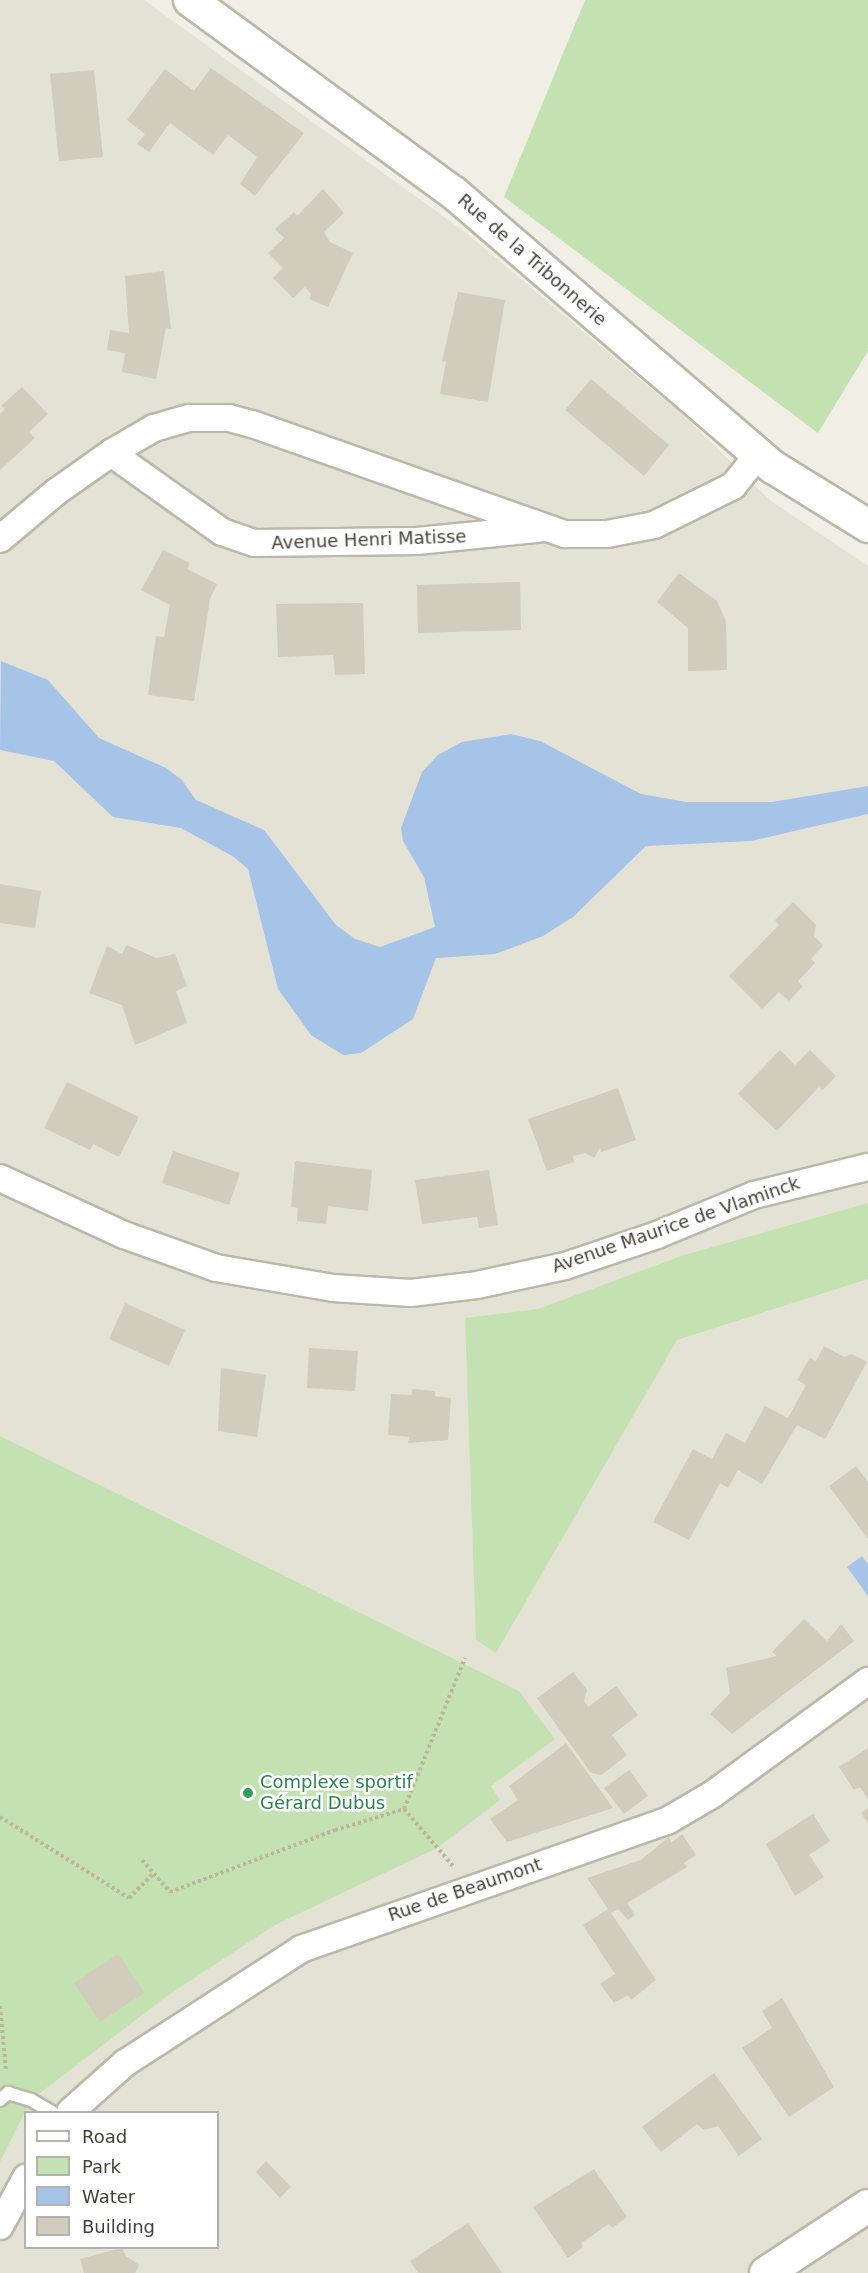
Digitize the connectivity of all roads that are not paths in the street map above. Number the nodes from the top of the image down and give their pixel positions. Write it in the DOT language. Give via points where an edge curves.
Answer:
graph roads {
  1 [pos="190,0"];
  2 [pos="111,453"];
  3 [pos="758,455"];
  4 [pos="868,526"];
  5 [pos="546,528"];
  6 [pos="0,539"];
  7 [pos="868,1167"];
  8 [pos="0,1178"];
  9 [pos="868,1681"];
  10 [pos="4,2096"];
  11 [pos="50,2111"];
  12 [pos="71,2111"];
  13 [pos="24,2182"];
  14 [pos="868,2206"];
  15 [pos="0,2226"];
  16 [pos="766,2273"];
  1 -- 3 [label="street, Rue de la Tribonnerie" via="454,194"];
  2 -- 5 [label="street, Avenue Henri Matisse" via="172,422 229,418"];
  2 -- 5 [label="street, Avenue Henri Matisse" via="222,532 254,543 417,541"];
  2 -- 6 [label="street, Avenue Henri Matisse"];
  3 -- 4 [label="street, Rue de la Tribonnerie"];
  3 -- 5 [label="street, Avenue Henri Matisse" via="733,486 654,525 607,534 565,534"];
  7 -- 8 [label="street, Avenue Maurice de Vlaminck" via="754,1195 657,1235 565,1266 477,1285 411,1293 333,1288 216,1268 135,1239"];
  9 -- 12 [label="street, Rue de Beaumont" via="713,1794 667,1821 321,1940 285,1957 125,2062"];
  10 -- 11 [label="lane" via="31,2100"];
  13 -- 15 [label="street"];
  14 -- 16 [label="street"];
}
